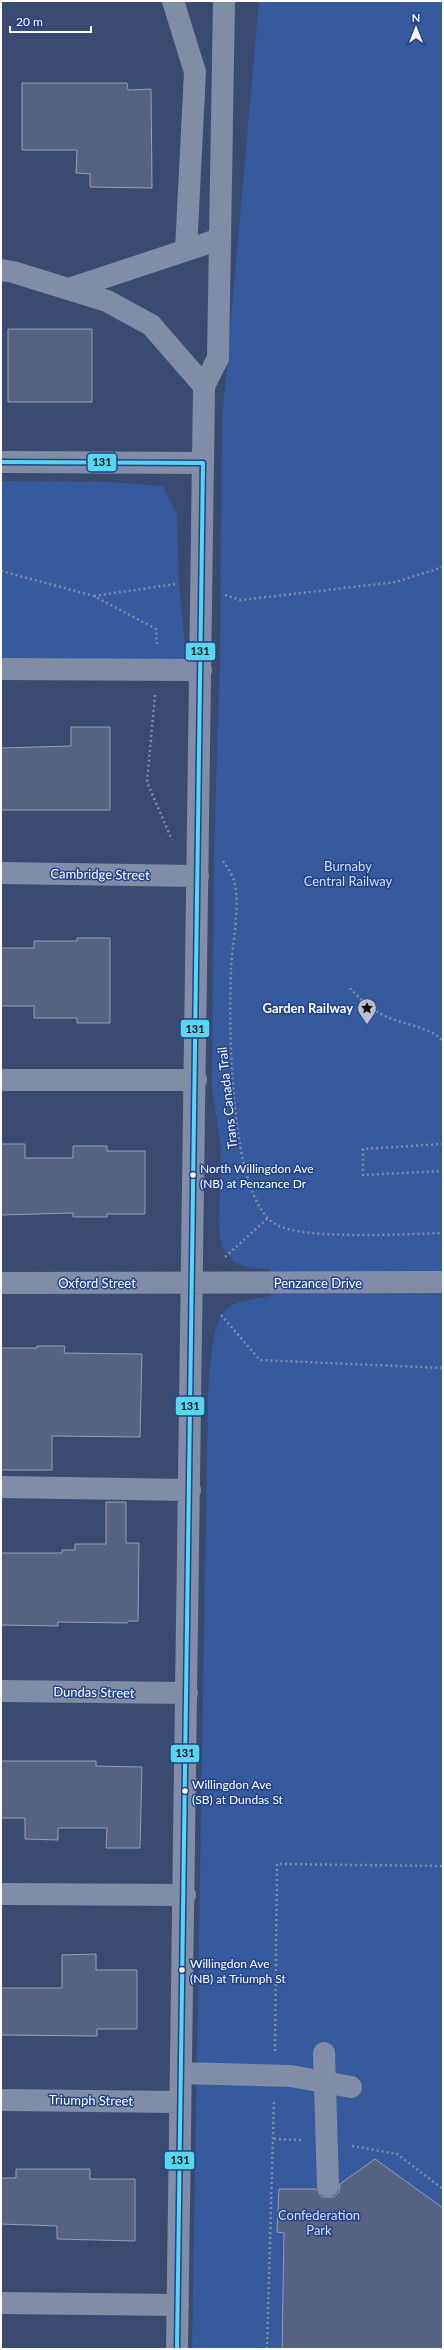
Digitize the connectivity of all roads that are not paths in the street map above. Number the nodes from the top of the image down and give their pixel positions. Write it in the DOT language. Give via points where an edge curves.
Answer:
graph roads {
  1 [pos="173,1"];
  2 [pos="224,1"];
  3 [pos="220,239"];
  4 [pos="186,250"];
  5 [pos="1,270"];
  6 [pos="69,289"];
  7 [pos="204,386"];
  8 [pos="1,462"];
  9 [pos="203,464"];
  10 [pos="1,669"];
  11 [pos="201,670"];
  12 [pos="1,873"];
  13 [pos="198,876"];
  14 [pos="1,1080"];
  15 [pos="196,1080"];
  16 [pos="443,1282"];
  17 [pos="1,1283"];
  18 [pos="193,1284"];
  19 [pos="1,1488"];
  20 [pos="190,1490"];
  21 [pos="1,1691"];
  22 [pos="188,1693"];
  23 [pos="1,1894"];
  24 [pos="185,1895"];
  25 [pos="324,2054"];
  26 [pos="181,2073"];
  27 [pos="324,2082"];
  28 [pos="351,2087"];
  29 [pos="1,2100"];
  30 [pos="180,2102"];
  31 [pos="328,2186"];
  32 [pos="1,2303"];
  33 [pos="178,2305"];
  34 [pos="177,2349"];
  1 -- 4 [label="street" via="195,72"];
  2 -- 3 [label="street"];
  3 -- 4 [label="street"];
  3 -- 7 [label="street" via="218,358"];
  4 -- 6 [label="street"];
  5 -- 6 [label="street"];
  6 -- 7 [label="street" via="107,301 151,325"];
  7 -- 9 [label="street"];
  8 -- 9 [label="street"];
  9 -- 11 [label="street"];
  10 -- 11 [label="street"];
  11 -- 13 [label="street"];
  12 -- 13 [label="street, Cambridge Street"];
  13 -- 15 [label="street"];
  14 -- 15 [label="street"];
  15 -- 18 [label="street"];
  16 -- 18 [label="street, Penzance Drive"];
  17 -- 18 [label="street, Oxford Street"];
  18 -- 20 [label="street"];
  19 -- 20 [label="street"];
  20 -- 22 [label="street"];
  21 -- 22 [label="street, Dundas Street"];
  22 -- 24 [label="street"];
  23 -- 24 [label="street"];
  24 -- 26 [label="street"];
  25 -- 27 [label="street"];
  26 -- 27 [label="street" via="291,2076"];
  26 -- 30 [label="street"];
  27 -- 28 [label="street"];
  27 -- 31 [label="street"];
  29 -- 30 [label="street, Triumph Street"];
  30 -- 33 [label="street"];
  32 -- 33 [label="street"];
  33 -- 34 [label="street"];
}
